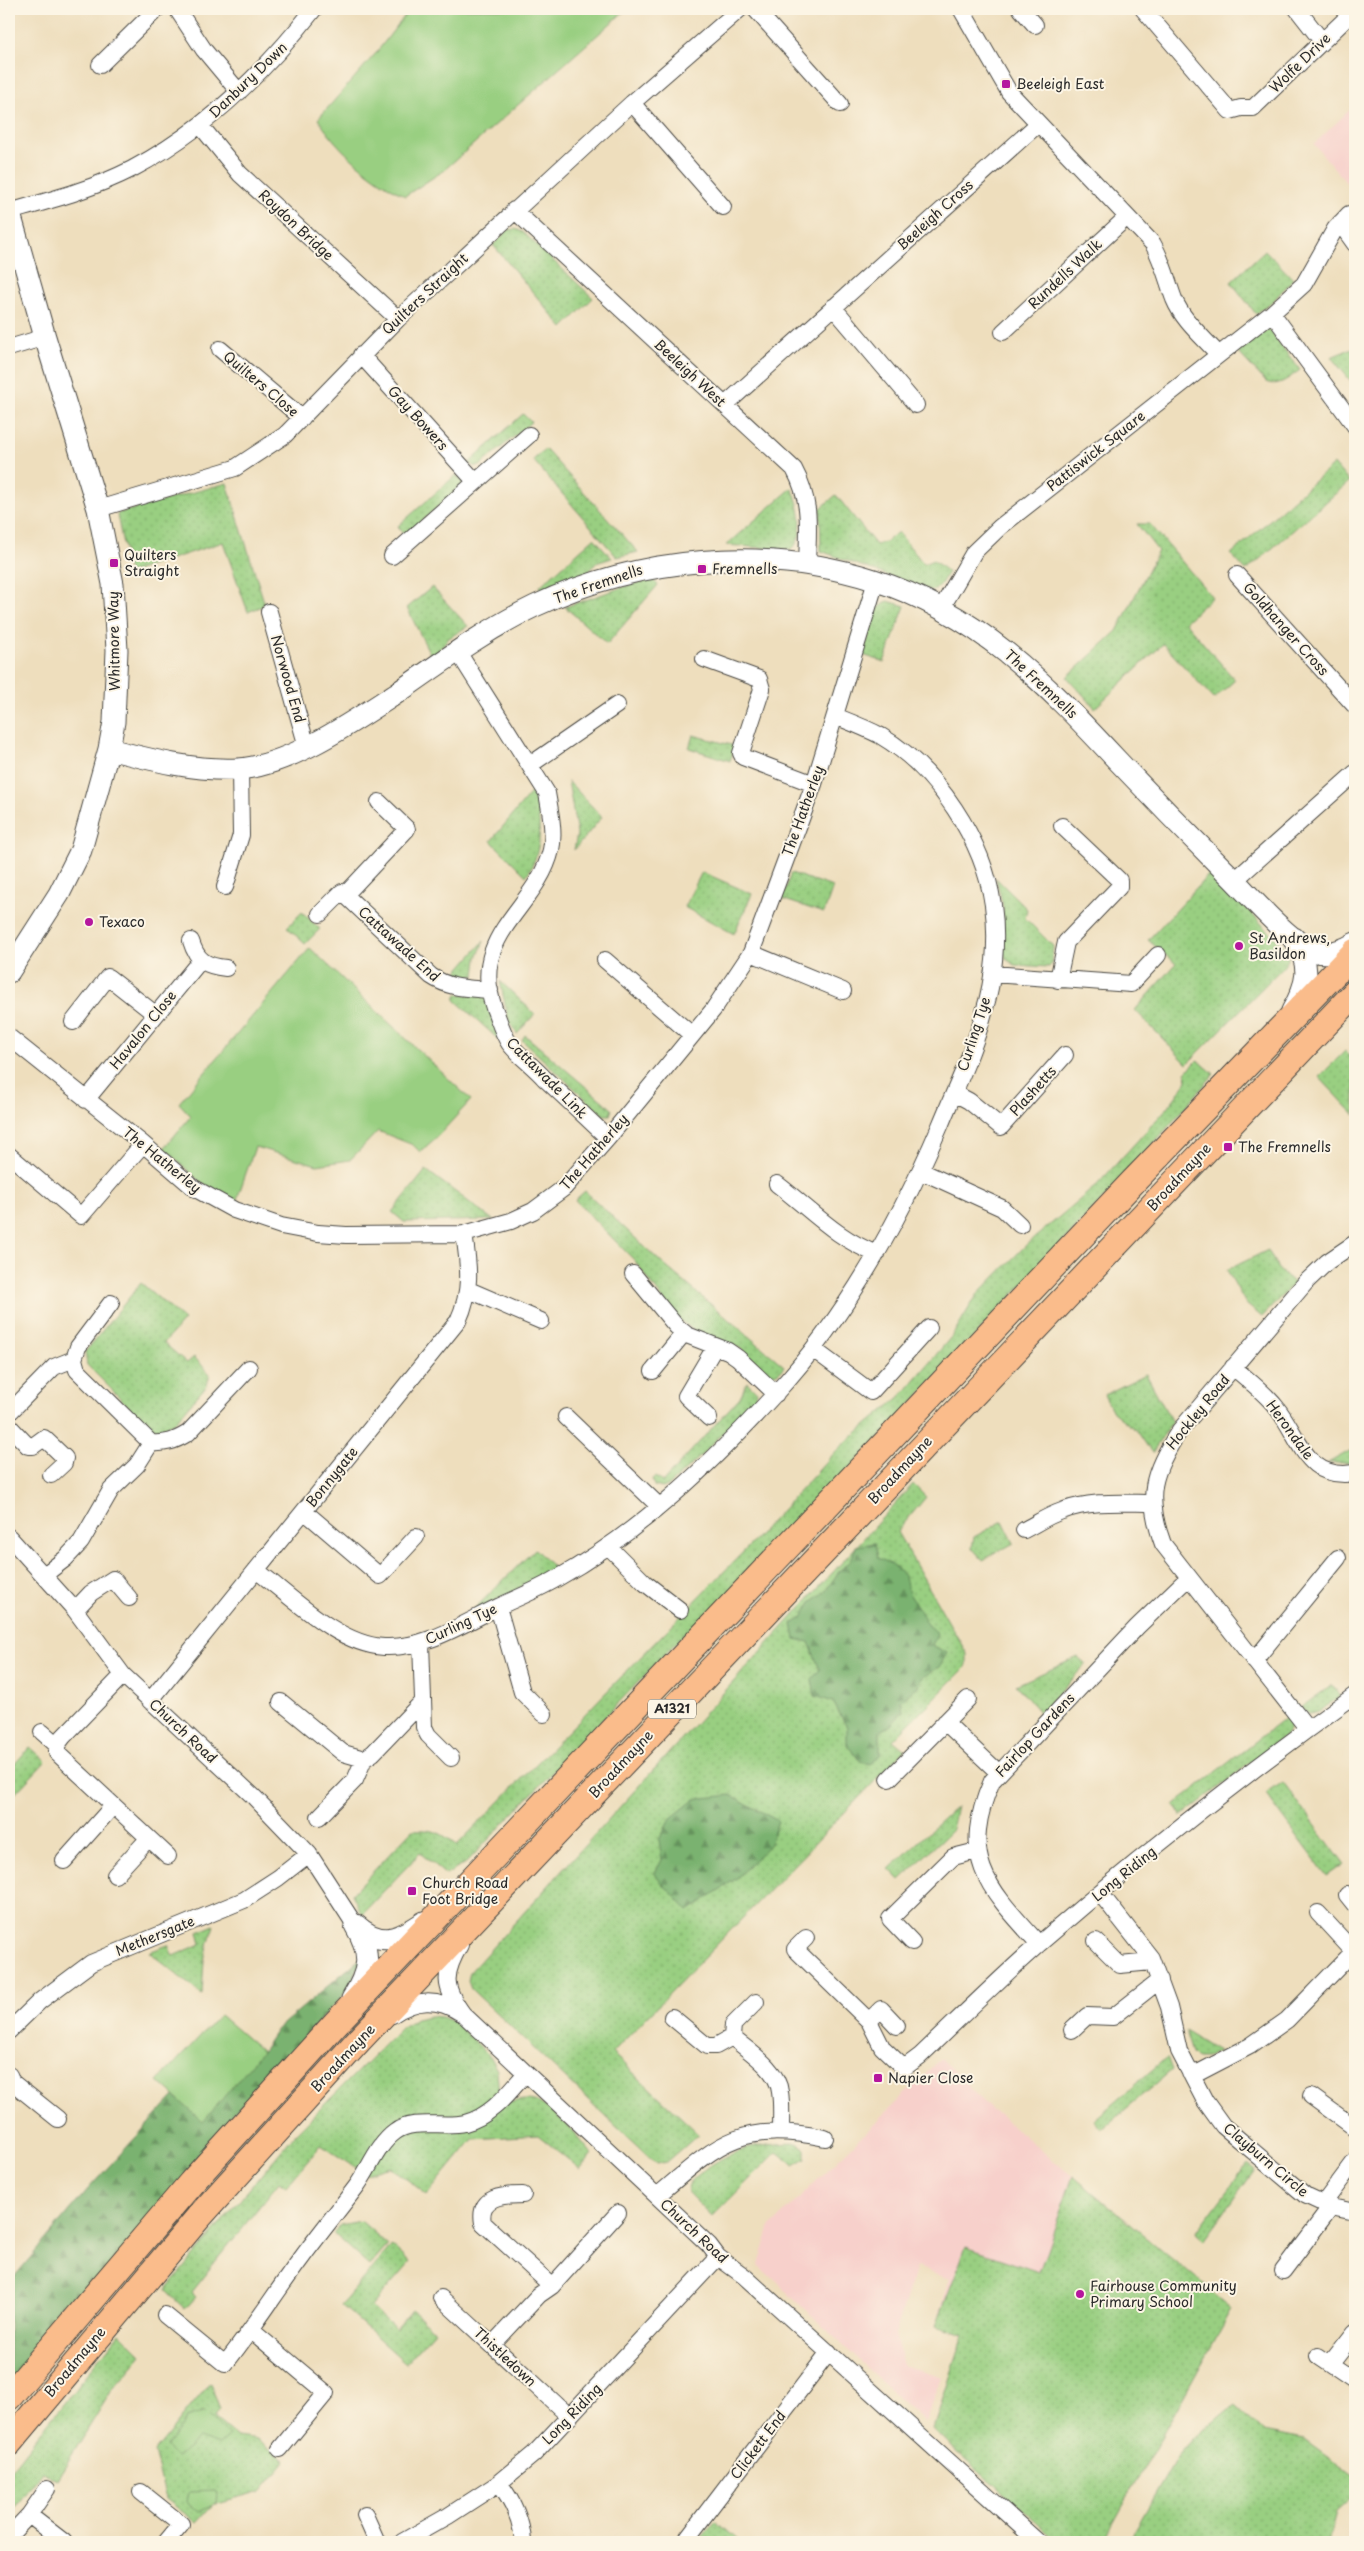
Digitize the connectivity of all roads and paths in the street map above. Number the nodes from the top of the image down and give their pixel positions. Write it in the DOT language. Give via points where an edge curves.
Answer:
graph roads {
  1 [pos="157,9"];
  2 [pos="177,9"];
  3 [pos="314,9"];
  4 [pos="740,9"];
  5 [pos="755,9"];
  6 [pos="960,9"];
  7 [pos="1021,9"];
  8 [pos="1143,9"];
  9 [pos="1297,9"];
  10 [pos="1355,10"];
  11 [pos="1035,25"];
  12 [pos="1322,41"];
  13 [pos="100,65"];
  14 [pos="239,92"];
  15 [pos="632,103"];
  16 [pos="840,104"];
  17 [pos="1038,124"];
  18 [pos="200,125"];
  19 [pos="723,207"];
  20 [pos="514,210"];
  21 [pos="9,211"];
  22 [pos="1127,217"];
  23 [pos="1355,244"];
  24 [pos="833,307"];
  25 [pos="1272,313"];
  26 [pos="398,319"];
  27 [pos="1003,332"];
  28 [pos="45,337"];
  29 [pos="9,348"];
  30 [pos="220,349"];
  31 [pos="1218,354"];
  32 [pos="361,355"];
  33 [pos="725,405"];
  34 [pos="916,405"];
  35 [pos="302,418"];
  36 [pos="1355,426"];
  37 [pos="529,435"];
  38 [pos="475,482"];
  39 [pos="98,509"];
  40 [pos="392,556"];
  41 [pos="807,564"];
  42 [pos="1237,575"];
  43 [pos="876,581"];
  44 [pos="941,609"];
  45 [pos="269,612"];
  46 [pos="458,652"];
  47 [pos="704,659"];
  48 [pos="617,705"];
  49 [pos="1355,706"];
  50 [pos="835,716"];
  51 [pos="308,747"];
  52 [pos="109,748"];
  53 [pos="530,765"];
  54 [pos="240,769"];
  55 [pos="1355,773"];
  56 [pos="814,784"];
  57 [pos="379,802"];
  58 [pos="1062,826"];
  59 [pos="1234,880"];
  60 [pos="225,887"];
  61 [pos="345,895"];
  62 [pos="320,914"];
  63 [pos="1294,938"];
  64 [pos="191,941"];
  65 [pos="1355,943"];
  66 [pos="1355,952"];
  67 [pos="751,953"];
  68 [pos="1158,955"];
  69 [pos="605,960"];
  70 [pos="200,961"];
  71 [pos="226,968"];
  72 [pos="9,972"];
  73 [pos="992,974"];
  74 [pos="1058,980"];
  75 [pos="490,990"];
  76 [pos="842,991"];
  77 [pos="1355,993"];
  78 [pos="155,1014"];
  79 [pos="73,1022"];
  80 [pos="692,1035"];
  81 [pos="1273,1035"];
  82 [pos="9,1037"];
  83 [pos="1065,1055"];
  84 [pos="954,1092"];
  85 [pos="86,1100"];
  86 [pos="608,1138"];
  87 [pos="143,1144"];
  88 [pos="9,1155"];
  89 [pos="921,1171"];
  90 [pos="777,1184"];
  91 [pos="1020,1225"];
  92 [pos="464,1234"];
  93 [pos="1355,1243"];
  94 [pos="877,1254"];
  95 [pos="633,1274"];
  96 [pos="469,1290"];
  97 [pos="111,1303"];
  98 [pos="542,1322"];
  99 [pos="929,1328"];
  100 [pos="684,1333"];
  101 [pos="715,1347"];
  102 [pos="813,1349"];
  103 [pos="74,1359"];
  104 [pos="1233,1367"];
  105 [pos="249,1368"];
  106 [pos="653,1371"];
  107 [pos="776,1394"];
  108 [pos="9,1415"];
  109 [pos="566,1417"];
  110 [pos="709,1418"];
  111 [pos="151,1443"];
  112 [pos="1355,1472"];
  113 [pos="51,1475"];
  114 [pos="1153,1503"];
  115 [pos="660,1506"];
  116 [pos="304,1511"];
  117 [pos="1024,1530"];
  118 [pos="9,1537"];
  119 [pos="416,1537"];
  120 [pos="609,1546"];
  121 [pos="1338,1558"];
  122 [pos="256,1570"];
  123 [pos="44,1575"];
  124 [pos="1188,1578"];
  125 [pos="129,1598"];
  126 [pos="498,1606"];
  127 [pos="76,1610"];
  128 [pos="680,1610"];
  129 [pos="422,1643"];
  130 [pos="1254,1661"];
  131 [pos="123,1675"];
  132 [pos="1355,1694"];
  133 [pos="968,1699"];
  134 [pos="150,1701"];
  135 [pos="281,1702"];
  136 [pos="422,1702"];
  137 [pos="544,1714"];
  138 [pos="945,1722"];
  139 [pos="1308,1729"];
  140 [pos="42,1732"];
  141 [pos="62,1739"];
  142 [pos="451,1758"];
  143 [pos="364,1759"];
  144 [pos="999,1773"];
  145 [pos="889,1779"];
  146 [pos="113,1806"];
  147 [pos="319,1818"];
  148 [pos="148,1839"];
  149 [pos="977,1851"];
  150 [pos="309,1854"];
  151 [pos="168,1856"];
  152 [pos="64,1861"];
  153 [pos="115,1875"];
  154 [pos="1100,1893"];
  155 [pos="443,1909"];
  156 [pos="482,1910"];
  157 [pos="1318,1913"];
  158 [pos="356,1925"];
  159 [pos="806,1938"];
  160 [pos="1096,1941"];
  161 [pos="912,1942"];
  162 [pos="1039,1944"];
  163 [pos="1354,1951"];
  164 [pos="1152,1962"];
  165 [pos="1160,1980"];
  166 [pos="756,2002"];
  167 [pos="463,2014"];
  168 [pos="672,2017"];
  169 [pos="869,2021"];
  170 [pos="335,2024"];
  171 [pos="897,2026"];
  172 [pos="10,2027"];
  173 [pos="1072,2030"];
  174 [pos="732,2037"];
  175 [pos="360,2040"];
  176 [pos="1190,2072"];
  177 [pos="526,2073"];
  178 [pos="9,2075"];
  179 [pos="1312,2096"];
  180 [pos="58,2118"];
  181 [pos="1355,2128"];
  182 [pos="781,2131"];
  183 [pos="825,2138"];
  184 [pos="1355,2161"];
  185 [pos="523,2195"];
  186 [pos="657,2196"];
  187 [pos="1327,2206"];
  188 [pos="1355,2212"];
  189 [pos="618,2214"];
  190 [pos="718,2257"];
  191 [pos="1283,2270"];
  192 [pos="552,2286"];
  193 [pos="440,2298"];
  194 [pos="165,2315"];
  195 [pos="252,2331"];
  196 [pos="1355,2332"];
  197 [pos="492,2345"];
  198 [pos="829,2352"];
  199 [pos="1355,2381"];
  200 [pos="9,2397"];
  201 [pos="570,2417"];
  202 [pos="9,2443"];
  203 [pos="280,2449"];
  204 [pos="499,2483"];
  205 [pos="47,2489"];
  206 [pos="142,2492"];
  207 [pos="29,2514"];
  208 [pos="365,2515"];
  209 [pos="9,2536"];
  210 [pos="688,2537"];
  211 [pos="64,2542"];
  212 [pos="166,2542"];
  213 [pos="377,2542"];
  214 [pos="402,2542"];
  215 [pos="523,2542"];
  216 [pos="1038,2542"];
  1 -- 13 [label="street"];
  2 -- 14 [label="street" via="204,50"];
  3 -- 14 [label="street, Danbury Down"];
  4 -- 15 [label="street, Quilters Straight"];
  5 -- 16 [label="street"];
  6 -- 17 [label="street" via="1009,92"];
  7 -- 11 [label="street"];
  8 -- 12 [label="street, Wolfe Drive" via="1230,111 1253,108"];
  9 -- 12 [label="street"];
  10 -- 12 [label="street, Wolfe Drive"];
  14 -- 18 [label="street, Danbury Down"];
  15 -- 19 [label="street"];
  15 -- 20 [label="street, Quilters Straight"];
  17 -- 22 [label="street"];
  17 -- 24 [label="street, Beeleigh Cross"];
  18 -- 21 [label="street, Danbury Down" via="148,159 109,179 77,192"];
  18 -- 26 [label="street, Roydon Bridge" via="240,174"];
  20 -- 26 [label="street, Quilters Straight"];
  20 -- 33 [label="street, Beeleigh West"];
  21 -- 28 [label="street, Whitmore Way"];
  22 -- 27 [label="street, Rundells Walk"];
  22 -- 31 [label="street" via="1159,254 1174,300 1184,318"];
  23 -- 25 [label="street, Pattiswick Square" via="1344,219 1321,251 1304,284"];
  24 -- 33 [label="street, Beeleigh Cross"];
  24 -- 34 [label="street"];
  25 -- 31 [label="street, Pattiswick Square"];
  25 -- 36 [label="street"];
  26 -- 32 [label="street, Quilters Straight"];
  28 -- 29 [label="street"];
  28 -- 39 [label="street, Whitmore Way"];
  30 -- 35 [label="street, Quilters Close"];
  31 -- 44 [label="street, Pattiswick Square" via="991,536 974,552"];
  32 -- 35 [label="street, Quilters Straight"];
  32 -- 38 [label="street, Gay Bowers"];
  33 -- 41 [label="street, Beeleigh West" via="786,460 800,480 809,511"];
  35 -- 39 [label="street, Quilters Straight" via="279,440 235,468"];
  37 -- 38 [label="street"];
  38 -- 40 [label="street"];
  39 -- 52 [label="street, Whitmore Way" via="116,616 117,682"];
  41 -- 43 [label="street, The Fremnells"];
  41 -- 46 [label="street, The Fremnells" via="767,560 648,567 536,606"];
  42 -- 49 [label="street, Goldhanger Cross"];
  43 -- 44 [label="street, The Fremnells"];
  43 -- 50 [label="street, The Hatherley"];
  44 -- 59 [label="street, The Fremnells" via="972,626 1026,667"];
  45 -- 51 [label="street, Norwood End"];
  46 -- 51 [label="street, The Fremnells"];
  46 -- 53 [label="street, Cattawade Link"];
  47 -- 56 [label="street" via="761,681 762,689 741,753 743,757"];
  48 -- 53 [label="street"];
  50 -- 56 [label="street, The Hatherley"];
  50 -- 73 [label="street, Curling Tye" via="881,736 905,754 938,787 965,826 985,872 993,904"];
  51 -- 54 [label="street, The Fremnells"];
  52 -- 54 [label="street, The Fremnells" via="185,767"];
  52 -- 72 [label="street, Whitmore Way" via="81,850 60,894"];
  53 -- 75 [label="street, Cattawade Link" via="547,793 552,820 551,850 537,882 504,926 489,966"];
  54 -- 60 [label="street" via="242,835"];
  55 -- 59 [label="street"];
  56 -- 67 [label="street, The Hatherley"];
  57 -- 61 [label="street" via="407,829"];
  58 -- 74 [label="street" via="1118,880 1119,888 1066,942"];
  59 -- 63 [label="street, The Fremnells"];
  61 -- 62 [label="street" via="342,892"];
  61 -- 75 [label="street, Cattawade End" via="442,983"];
  63 -- 65 [label="street, The Fremnells" via="1313,951 1323,953 1335,952"];
  63 -- 81 [label="street, The Fremnells" via="1306,960 1305,981 1299,1000"];
  64 -- 70 [label="street"];
  66 -- 81 [label="main road, Broadmayne / A1321"];
  67 -- 76 [label="street"];
  67 -- 80 [label="street, The Hatherley"];
  68 -- 74 [label="street" via="1131,984"];
  69 -- 80 [label="street"];
  70 -- 71 [label="street"];
  70 -- 78 [label="street, Havalon Close"];
  73 -- 74 [label="street"];
  73 -- 84 [label="street, Curling Tye" via="976,1040"];
  75 -- 86 [label="street, Cattawade Link" via="509,1042"];
  77 -- 156 [label="main road, Broadmayne / A1321"];
  78 -- 79 [label="street" via="108,977"];
  78 -- 85 [label="street, Havalon Close"];
  80 -- 86 [label="street, The Hatherley"];
  81 -- 155 [label="main road, Broadmayne / A1321"];
  82 -- 85 [label="street, The Hatherley"];
  83 -- 84 [label="street, Plashetts" via="1001,1127"];
  84 -- 89 [label="street, Curling Tye"];
  85 -- 87 [label="street, The Hatherley"];
  86 -- 92 [label="street, The Hatherley" via="564,1188 547,1202 511,1221"];
  87 -- 88 [label="street" via="81,1216"];
  87 -- 92 [label="street, The Hatherley" via="194,1188 234,1210 281,1226 346,1235"];
  89 -- 91 [label="street" via="1002,1208"];
  89 -- 94 [label="street, Curling Tye"];
  90 -- 94 [label="street" via="831,1230 855,1246"];
  92 -- 96 [label="street, Bonnygate"];
  93 -- 104 [label="street, Hockley Road" via="1307,1281"];
  94 -- 102 [label="street, Curling Tye"];
  95 -- 100 [label="street"];
  96 -- 98 [label="street"];
  96 -- 116 [label="street, Bonnygate" via="458,1321"];
  97 -- 103 [label="street" via="78,1347"];
  99 -- 102 [label="street" via="871,1392"];
  100 -- 101 [label="street"];
  100 -- 106 [label="street"];
  101 -- 107 [label="street" via="738,1358"];
  101 -- 110 [label="street" via="686,1396"];
  102 -- 107 [label="street, Curling Tye"];
  103 -- 108 [label="street" via="54,1367"];
  103 -- 111 [label="street" via="77,1370"];
  104 -- 112 [label="street, Herondale" via="1277,1408 1304,1452 1320,1469 1338,1474"];
  104 -- 114 [label="street, Hockley Road" via="1162,1456 1154,1482"];
  105 -- 111 [label="street" via="188,1433 176,1441"];
  107 -- 115 [label="street, Curling Tye"];
  108 -- 113 [label="street" via="28,1446 34,1446 44,1438 65,1458"];
  109 -- 115 [label="street"];
  111 -- 123 [label="street" via="137,1464 111,1490 81,1542"];
  114 -- 117 [label="street" via="1097,1502 1060,1511"];
  114 -- 124 [label="street, Hockley Road" via="1163,1544"];
  115 -- 120 [label="street, Curling Tye"];
  116 -- 119 [label="street" via="380,1576"];
  116 -- 122 [label="street, Bonnygate"];
  118 -- 123 [label="street, Church Road"];
  120 -- 126 [label="street, Curling Tye" via="554,1580"];
  120 -- 128 [label="street" via="645,1583"];
  121 -- 130 [label="street"];
  122 -- 129 [label="street, Curling Tye" via="349,1638 380,1646"];
  122 -- 134 [label="street, Bonnygate"];
  123 -- 127 [label="street, Church Road"];
  124 -- 130 [label="street, Hockley Road"];
  124 -- 144 [label="street, Fairlop Gardens" via="1137,1627"];
  125 -- 127 [label="street" via="113,1580 91,1593"];
  126 -- 129 [label="street, Curling Tye"];
  126 -- 137 [label="street" via="522,1692"];
  127 -- 131 [label="street, Church Road"];
  129 -- 136 [label="street"];
  130 -- 139 [label="street, Hockley Road"];
  131 -- 134 [label="street, Church Road"];
  131 -- 141 [label="street"];
  132 -- 139 [label="street, Long Riding"];
  133 -- 138 [label="street"];
  134 -- 150 [label="street, Church Road" via="254,1797"];
  135 -- 143 [label="street" via="343,1752"];
  136 -- 142 [label="street" via="426,1732"];
  136 -- 143 [label="street"];
  138 -- 144 [label="street"];
  138 -- 145 [label="street"];
  139 -- 154 [label="street, Long Riding"];
  140 -- 141 [label="street"];
  141 -- 146 [label="street" via="60,1757"];
  143 -- 147 [label="street" via="355,1780"];
  144 -- 149 [label="street, Fairlop Gardens" via="982,1804"];
  146 -- 148 [label="street"];
  146 -- 152 [label="street"];
  148 -- 151 [label="street"];
  148 -- 153 [label="street"];
  149 -- 161 [label="street" via="953,1857 890,1918"];
  149 -- 162 [label="street, Fairlop Gardens" via="980,1865 996,1896"];
  150 -- 158 [label="street, Church Road"];
  150 -- 172 [label="street, Methersgate" via="244,1900 91,1963"];
  154 -- 162 [label="street, Long Riding"];
  154 -- 164 [label="street, Clayburn Circle"];
  155 -- 158 [label="street, Church Road" via="410,1932 389,1939 365,1934"];
  155 -- 170 [label="main road, Broadmayne / A1321"];
  156 -- 167 [label="street, Church Road" via="450,1961 447,1972 448,1990"];
  156 -- 175 [label="main road, Broadmayne / A1321"];
  157 -- 163 [label="street"];
  158 -- 170 [label="street, Church Road" via="367,1952 367,1969"];
  159 -- 169 [label="street" via="795,1949"];
  160 -- 164 [label="street" via="1120,1965"];
  162 -- 169 [label="street, Long Riding" via="904,2068 882,2047"];
  163 -- 176 [label="street" via="1287,2020 1263,2038 1200,2072"];
  164 -- 165 [label="street, Clayburn Circle"];
  165 -- 173 [label="street" via="1113,2017 1087,2016"];
  165 -- 176 [label="street, Clayburn Circle" via="1179,2051"];
  166 -- 174 [label="street" via="733,2025"];
  167 -- 175 [label="street" via="449,2005 416,2003 402,2009"];
  167 -- 177 [label="street, Church Road"];
  168 -- 174 [label="street" via="707,2046 716,2046"];
  169 -- 171 [label="street" via="881,2009"];
  170 -- 200 [label="main road, Broadmayne / A1321" via="191,2183"];
  174 -- 182 [label="street" via="777,2079"];
  175 -- 202 [label="main road, Broadmayne / A1321" via="175,2246"];
  176 -- 187 [label="street, Clayburn Circle" via="1223,2126 1305,2196"];
  177 -- 186 [label="street, Church Road"];
  177 -- 195 [label="street" via="496,2106 482,2116 465,2123 412,2126 396,2131 383,2144 366,2174 302,2257"];
  178 -- 180 [label="street" via="12,2082"];
  179 -- 181 [label="street"];
  182 -- 183 [label="street"];
  182 -- 186 [label="street" via="759,2132 716,2148"];
  184 -- 187 [label="street"];
  185 -- 192 [label="street" via="500,2195 491,2199 482,2210 483,2223"];
  186 -- 190 [label="street, Church Road"];
  187 -- 188 [label="street, Clayburn Circle"];
  187 -- 191 [label="street"];
  189 -- 192 [label="street"];
  190 -- 198 [label="street, Church Road"];
  190 -- 201 [label="street, Long Riding"];
  192 -- 197 [label="street" via="539,2295"];
  193 -- 197 [label="street, Thistledown"];
  194 -- 195 [label="street" via="225,2364"];
  195 -- 203 [label="street" via="326,2393"];
  196 -- 199 [label="street" via="1324,2360"];
  197 -- 201 [label="street, Thistledown"];
  198 -- 210 [label="street, Clickett End"];
  198 -- 216 [label="street, Church Road"];
  201 -- 204 [label="street, Long Riding" via="534,2454"];
  204 -- 214 [label="street, Long Riding"];
  204 -- 215 [label="street" via="510,2497"];
  205 -- 207 [label="street"];
  206 -- 212 [label="street" via="181,2524"];
  207 -- 209 [label="street"];
  207 -- 211 [label="street"];
  208 -- 213 [label="street"];
}
